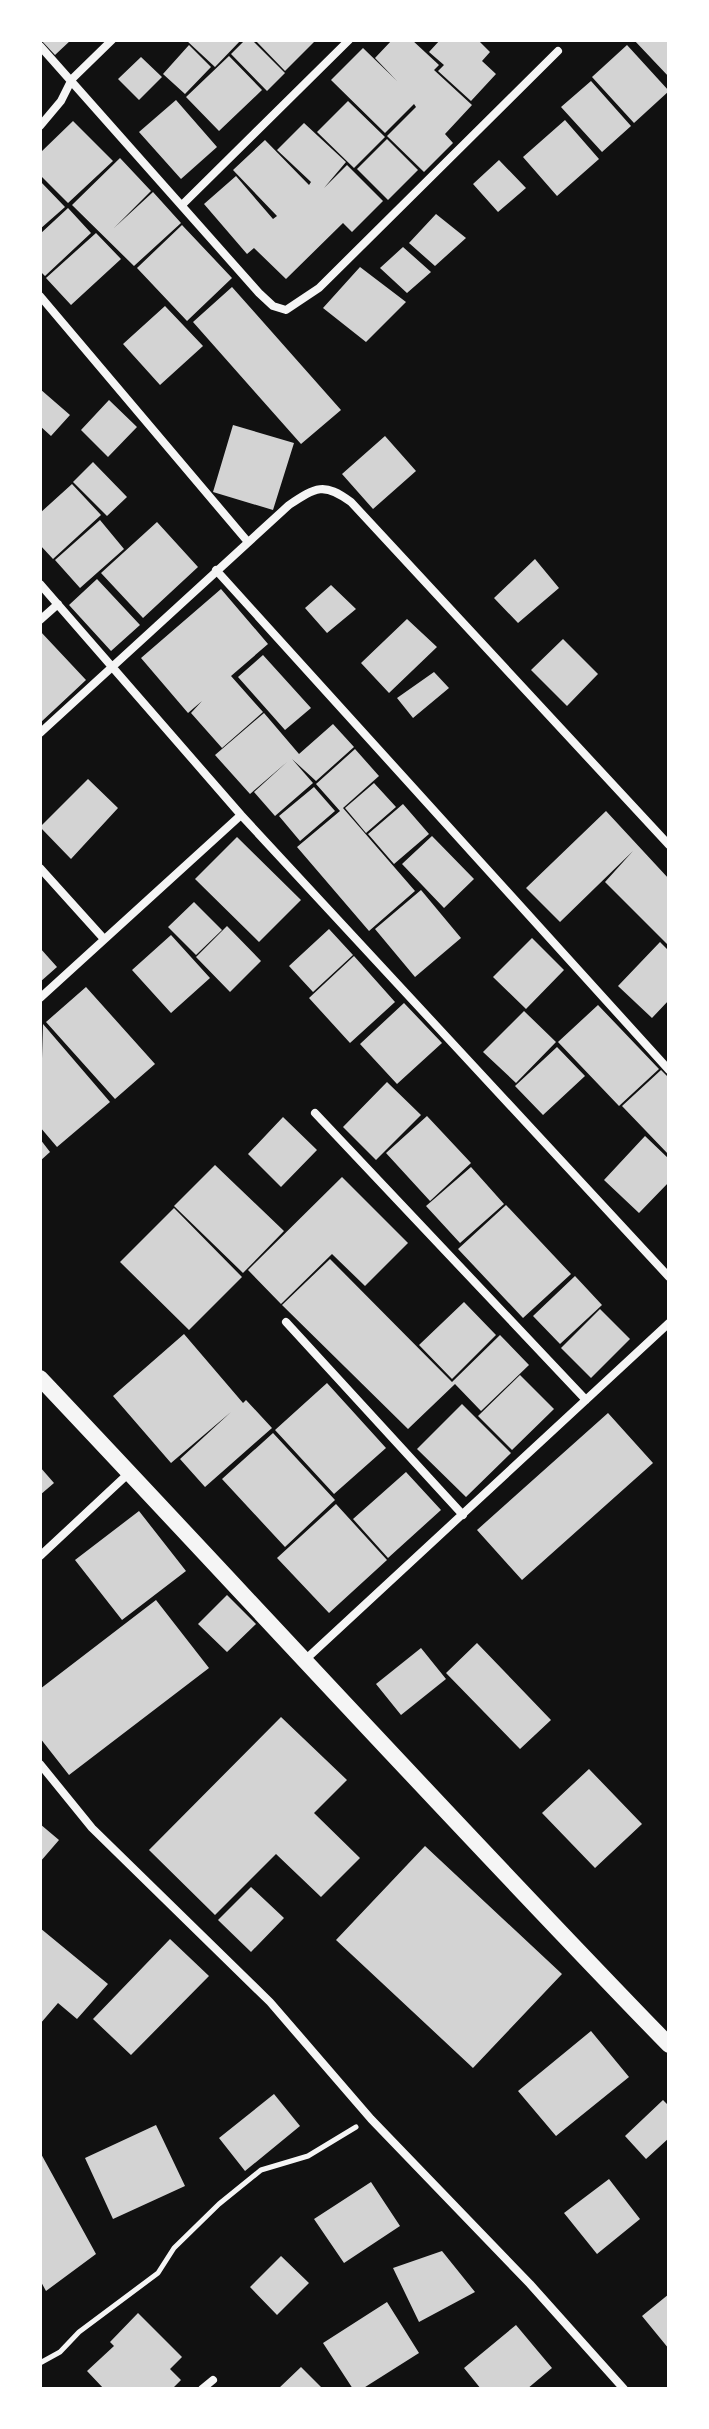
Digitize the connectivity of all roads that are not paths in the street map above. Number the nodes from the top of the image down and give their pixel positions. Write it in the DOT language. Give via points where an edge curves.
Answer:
graph roads {
  1 [pos="112,40"];
  2 [pos="349,40"];
  3 [pos="40,46"];
  4 [pos="558,51"];
  5 [pos="72,79"];
  6 [pos="40,126"];
  7 [pos="183,204"];
  8 [pos="40,296"];
  9 [pos="248,542"];
  10 [pos="216,570"];
  11 [pos="40,584"];
  12 [pos="58,604"];
  13 [pos="40,620"];
  14 [pos="111,667"];
  15 [pos="40,733"];
  16 [pos="241,815"];
  17 [pos="669,845"];
  18 [pos="40,868"];
  19 [pos="104,939"];
  20 [pos="40,998"];
  21 [pos="669,1070"];
  22 [pos="315,1113"];
  23 [pos="669,1277"];
  24 [pos="286,1322"];
  25 [pos="669,1323"];
  26 [pos="40,1378"];
  27 [pos="586,1400"];
  28 [pos="130,1473"];
  29 [pos="463,1515"];
  30 [pos="40,1556"];
  31 [pos="305,1660"];
  32 [pos="40,1764"];
  33 [pos="669,2045"];
  34 [pos="213,2380"];
  35 [pos="202,2389"];
  36 [pos="624,2389"];
  1 -- 5 [label="street"];
  2 -- 7 [label="street"];
  3 -- 5 [label="street"];
  4 -- 7 [label="street" via="319,288 286,310 259,293"];
  5 -- 6 [label="street"];
  5 -- 7 [label="street"];
  8 -- 9 [label="street"];
  9 -- 10 [label="street"];
  9 -- 17 [label="street" via="312,489 333,489 351,502"];
  10 -- 14 [label="street"];
  10 -- 21 [label="street"];
  11 -- 12 [label="street"];
  12 -- 13 [label="street"];
  12 -- 14 [label="street"];
  14 -- 15 [label="street"];
  14 -- 16 [label="street"];
  16 -- 19 [label="street"];
  16 -- 23 [label="street"];
  18 -- 19 [label="street"];
  19 -- 20 [label="street"];
  22 -- 27 [label="street"];
  24 -- 29 [label="street"];
  25 -- 27 [label="street"];
  26 -- 28 [label="main road"];
  27 -- 29 [label="street"];
  28 -- 30 [label="street"];
  28 -- 31 [label="main road"];
  29 -- 31 [label="street"];
  31 -- 33 [label="main road" via="417,1785"];
  32 -- 36 [label="street" via="92,1828 270,2002 371,2119"];
  34 -- 35 [label="street"];
}
